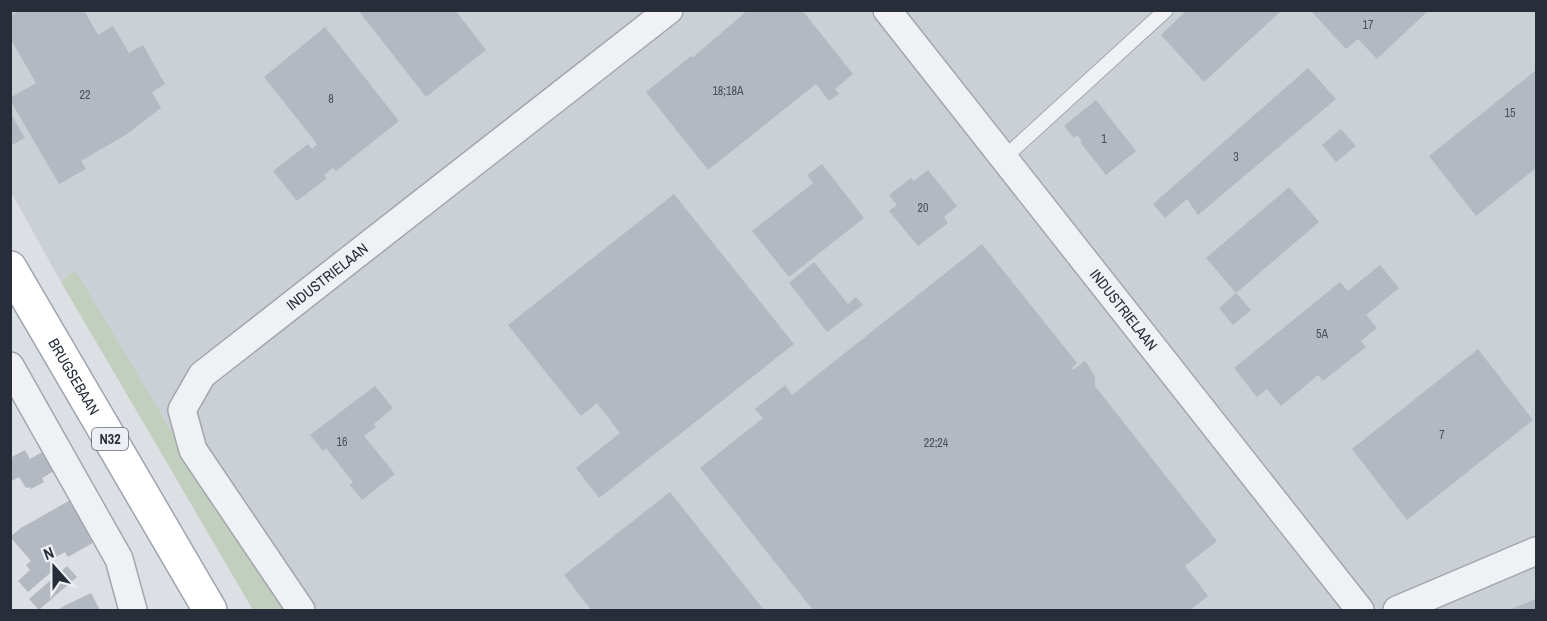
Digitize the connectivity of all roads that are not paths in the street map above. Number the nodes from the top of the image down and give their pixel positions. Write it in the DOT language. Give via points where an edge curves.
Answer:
graph roads {
  1 [pos="669,10"];
  2 [pos="887,10"];
  3 [pos="1166,10"];
  4 [pos="1004,158"];
  5 [pos="10,268"];
  6 [pos="10,366"];
  7 [pos="1536,552"];
  8 [pos="134,610"];
  9 [pos="210,610"];
  10 [pos="301,610"];
  11 [pos="1360,610"];
  12 [pos="1397,610"];
  1 -- 10 [label="street, INDUSTRIELAAN" via="201,375 182,410 193,450"];
  2 -- 4 [label="street, INDUSTRIELAAN"];
  3 -- 4 [label="lane"];
  4 -- 11 [label="street, INDUSTRIELAAN"];
  5 -- 9 [label="main road, BRUGSEBAAN / N32"];
  6 -- 8 [label="street" via="119,558"];
  7 -- 12 [label="street"];
}
